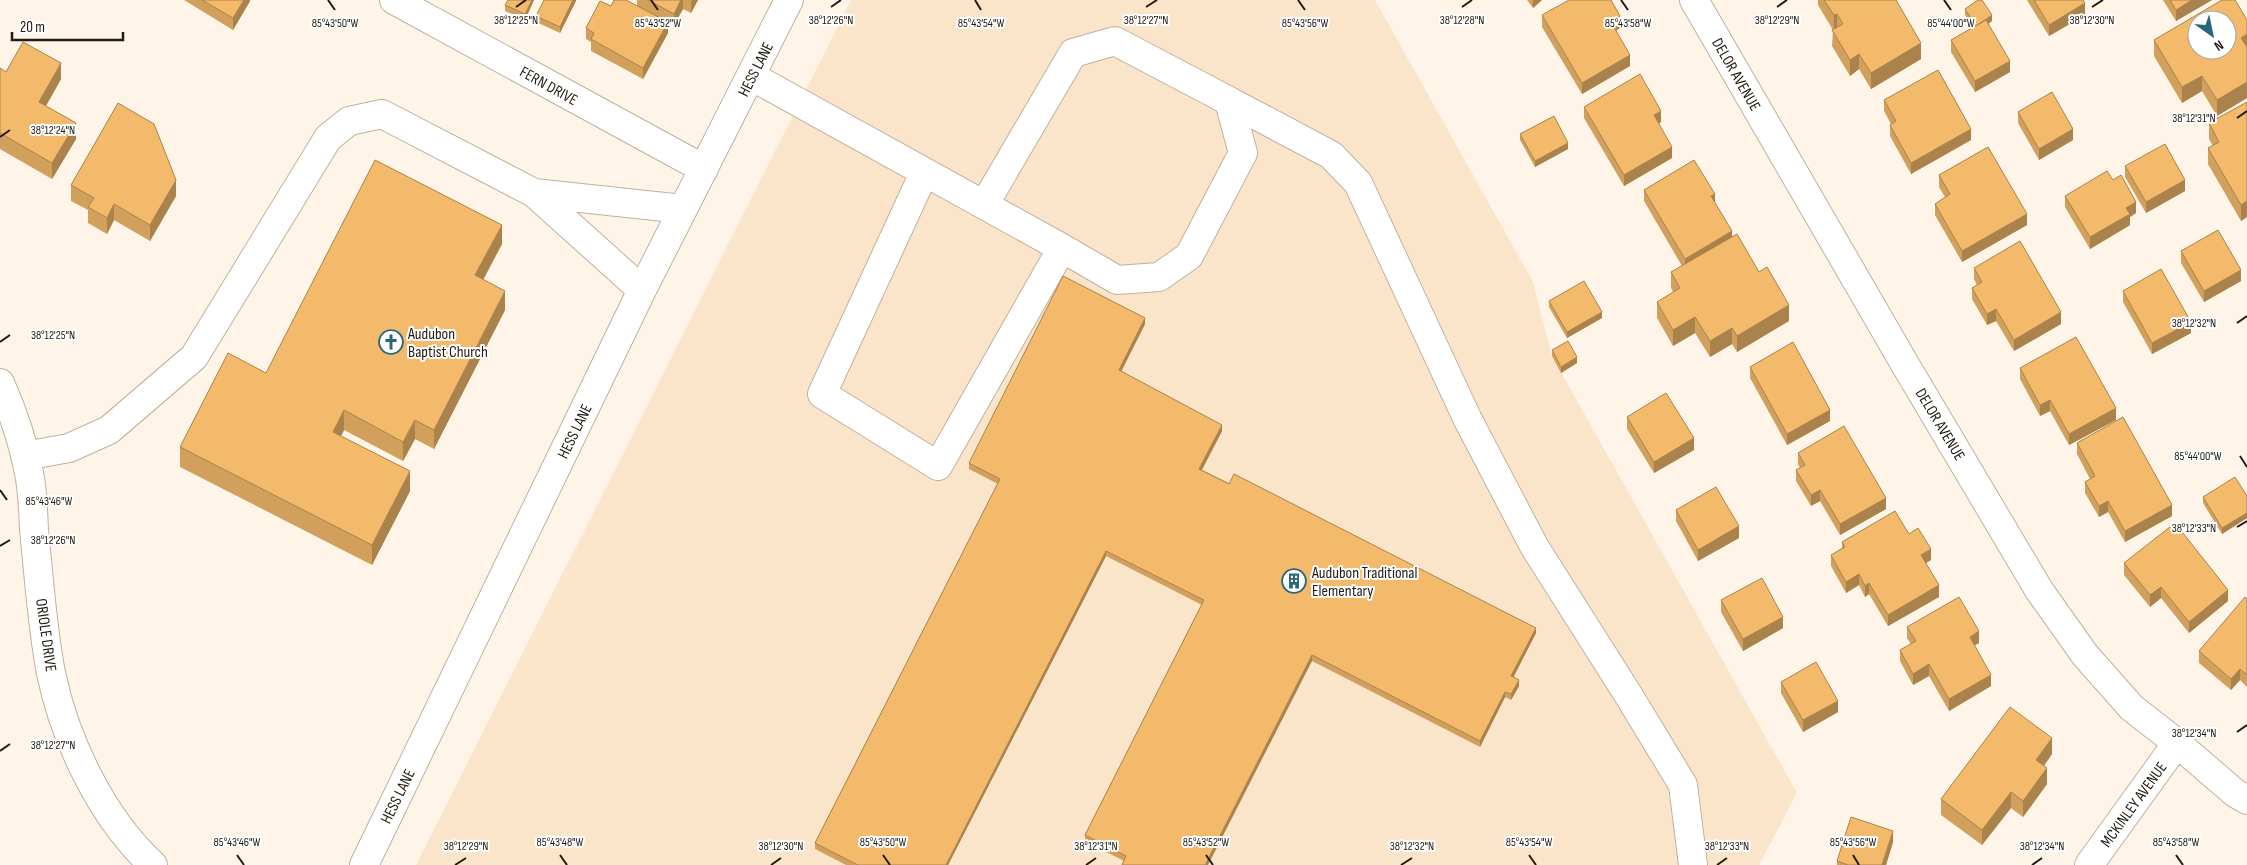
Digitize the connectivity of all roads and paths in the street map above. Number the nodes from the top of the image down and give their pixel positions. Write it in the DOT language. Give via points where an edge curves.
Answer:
graph roads {
  1 [pos="394,0"];
  2 [pos="789,0"];
  3 [pos="1694,0"];
  4 [pos="751,76"];
  5 [pos="1229,101"];
  6 [pos="704,169"];
  7 [pos="924,173"];
  8 [pos="534,193"];
  9 [pos="984,205"];
  10 [pos="683,209"];
  11 [pos="1062,248"];
  12 [pos="642,290"];
  13 [pos="0,383"];
  14 [pos="25,456"];
  15 [pos="2177,743"];
  16 [pos="2247,800"];
  17 [pos="153,865"];
  18 [pos="364,865"];
  19 [pos="1693,865"];
  20 [pos="2089,865"];
  1 -- 6 [label="street, FERN DRIVE"];
  2 -- 4 [label="street, HESS LANE"];
  3 -- 15 [label="street, DELOR AVENUE" via="2039,590 2086,655 2132,708"];
  4 -- 6 [label="street, HESS LANE"];
  4 -- 7 [label="street"];
  5 -- 9 [label="street" via="1115,41 1074,53"];
  5 -- 11 [label="street" via="1243,152 1189,256 1158,277 1117,280"];
  5 -- 19 [label="street" via="1331,155 1358,183 1468,420 1534,546 1683,785"];
  6 -- 10 [label="street, HESS LANE"];
  7 -- 9 [label="street"];
  7 -- 11 [label="street" via="822,394 938,466"];
  8 -- 10 [label="street"];
  8 -- 12 [label="street"];
  8 -- 14 [label="street" via="382,114 349,121 328,138 194,357 109,430 69,448"];
  9 -- 11 [label="street"];
  10 -- 12 [label="street, HESS LANE"];
  12 -- 18 [label="street, HESS LANE"];
  13 -- 14 [label="street, ORIOLE DRIVE" via="15,416"];
  14 -- 17 [label="street, ORIOLE DRIVE" via="51,673 60,706 78,755 102,802 121,830"];
  15 -- 16 [label="street, DELOR AVENUE"];
  15 -- 20 [label="street, MCKINLEY AVENUE"];
}
